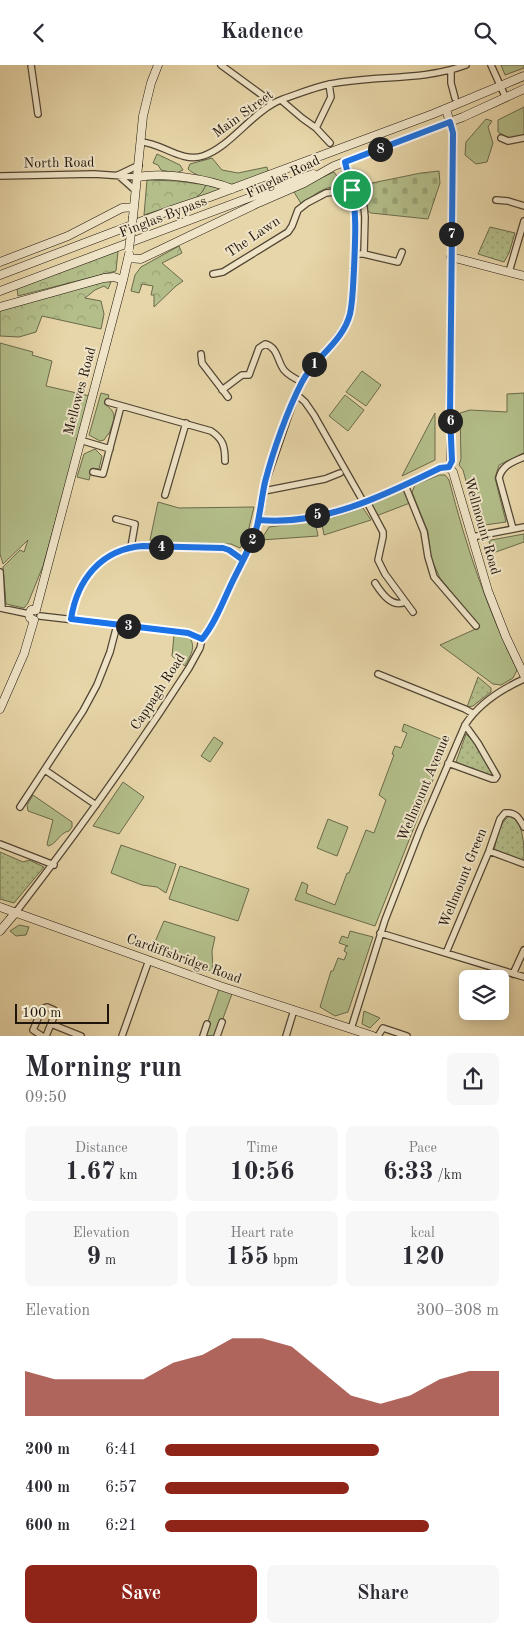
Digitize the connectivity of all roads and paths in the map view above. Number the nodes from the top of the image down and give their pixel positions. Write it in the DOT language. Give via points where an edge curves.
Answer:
graph roads {
  1 [pos="31,65"];
  2 [pos="158,65"];
  3 [pos="221,65"];
  4 [pos="437,65"];
  5 [pos="466,65"];
  6 [pos="492,65"];
  7 [pos="450,70"];
  8 [pos="438,72"];
  9 [pos="524,76"];
  10 [pos="329,84"];
  11 [pos="500,85"];
  12 [pos="524,89"];
  13 [pos="505,96"];
  14 [pos="455,98"];
  15 [pos="281,100"];
  16 [pos="272,104"];
  17 [pos="446,109"];
  18 [pos="38,114"];
  19 [pos="450,122"];
  20 [pos="316,128"];
  21 [pos="501,138"];
  22 [pos="524,138"];
  23 [pos="141,142"];
  24 [pos="330,143"];
  25 [pos="345,162"];
  26 [pos="139,165"];
  27 [pos="334,166"];
  28 [pos="118,175"];
  29 [pos="0,176"];
  30 [pos="138,177"];
  31 [pos="232,189"];
  32 [pos="352,190"];
  33 [pos="136,191"];
  34 [pos="496,201"];
  35 [pos="524,206"];
  36 [pos="134,207"];
  37 [pos="364,207"];
  38 [pos="524,221"];
  39 [pos="402,252"];
  40 [pos="354,254"];
  41 [pos="364,254"];
  42 [pos="451,257"];
  43 [pos="128,259"];
  44 [pos="0,262"];
  45 [pos="509,272"];
  46 [pos="213,274"];
  47 [pos="0,275"];
  48 [pos="524,276"];
  49 [pos="123,280"];
  50 [pos="0,291"];
  51 [pos="0,307"];
  52 [pos="201,354"];
  53 [pos="302,382"];
  54 [pos="222,390"];
  55 [pos="296,394"];
  56 [pos="228,397"];
  57 [pos="108,402"];
  58 [pos="121,406"];
  59 [pos="186,423"];
  60 [pos="80,440"];
  61 [pos="110,449"];
  62 [pos="524,457"];
  63 [pos="225,461"];
  64 [pos="449,467"];
  65 [pos="93,472"];
  66 [pos="340,473"];
  67 [pos="405,485"];
  68 [pos="264,491"];
  69 [pos="165,495"];
  70 [pos="365,502"];
  71 [pos="116,519"];
  72 [pos="259,520"];
  73 [pos="524,527"];
  74 [pos="513,529"];
  75 [pos="472,537"];
  76 [pos="131,547"];
  77 [pos="243,560"];
  78 [pos="0,571"];
  79 [pos="376,583"];
  80 [pos="405,602"];
  81 [pos="1,608"];
  82 [pos="413,613"];
  83 [pos="35,615"];
  84 [pos="71,619"];
  85 [pos="117,625"];
  86 [pos="476,626"];
  87 [pos="202,639"];
  88 [pos="378,674"];
  89 [pos="524,675"];
  90 [pos="524,679"];
  91 [pos="0,709"];
  92 [pos="472,713"];
  93 [pos="464,725"];
  94 [pos="448,763"];
  95 [pos="45,770"];
  96 [pos="96,805"];
  97 [pos="20,807"];
  98 [pos="524,827"];
  99 [pos="0,844"];
  100 [pos="489,851"];
  101 [pos="524,864"];
  102 [pos="54,865"];
  103 [pos="0,907"];
  104 [pos="16,913"];
  105 [pos="0,931"];
  106 [pos="380,933"];
  107 [pos="524,950"];
  108 [pos="446,953"];
  109 [pos="149,960"];
  110 [pos="513,974"];
  111 [pos="524,977"];
  112 [pos="294,1010"];
  113 [pos="222,1022"];
  114 [pos="51,1024"];
  115 [pos="207,1024"];
  116 [pos="351,1029"];
  117 [pos="360,1034"];
  118 [pos="44,1035"];
  119 [pos="81,1035"];
  120 [pos="122,1035"];
  121 [pos="203,1035"];
  122 [pos="217,1035"];
  123 [pos="286,1035"];
  124 [pos="373,1035"];
  125 [pos="378,1035"];
  126 [pos="407,1035"];
  1 -- 18 [label="street"];
  2 -- 23 [label="main road, Mellowes Road" via="145,106"];
  3 -- 16 [label="street"];
  4 -- 8 [label="street"];
  5 -- 7 [label="street"];
  6 -- 11 [label="street"];
  7 -- 8 [label="street, Main Street"];
  7 -- 14 [label="street"];
  8 -- 10 [label="street, Main Street"];
  9 -- 11 [label="main road, Finglas Road"];
  10 -- 15 [label="street, Main Street"];
  10 -- 20 [label="street" via="331,97"];
  11 -- 13 [label="street"];
  11 -- 17 [label="main road, Finglas Road"];
  12 -- 13 [label="main road, Finglas Road"];
  13 -- 19 [label="main road, Finglas Road"];
  15 -- 16 [label="street, Main Street"];
  15 -- 20 [label="street"];
  16 -- 23 [label="street, Main Street" via="202,156 187,157"];
  17 -- 19 [label="main road, Wellmount Road"];
  17 -- 31 [label="main road, Finglas Road"];
  19 -- 25 [label="main road, Finglas Road"];
  19 -- 42 [label="main road, Wellmount Road" via="453,133"];
  20 -- 24 [label="street"];
  21 -- 22 [label="street" via="508,141"];
  23 -- 26 [label="main road, Mellowes Road"];
  25 -- 27 [label="main road, Finglas Road"];
  25 -- 32 [label="street, Cappagh Road"];
  26 -- 28 [label="street, North Road"];
  26 -- 30 [label="main road, Mellowes Road"];
  27 -- 43 [label="main road, Finglas Road" via="141,259"];
  27 -- 50 [label="main road, Finglas Bypass"];
  28 -- 29 [label="street, North Road"];
  28 -- 30 [label="street, North Road"];
  28 -- 33 [label="street"];
  30 -- 31 [label="main road, Finglas Road" via="195,178"];
  30 -- 33 [label="main road, Mellowes Road"];
  31 -- 47 [label="main road, Finglas Bypass"];
  32 -- 40 [label="street, Cappagh Road" via="356,223"];
  32 -- 46 [label="street, The Lawn" via="326,193 307,203 298,210 288,232 223,272"];
  33 -- 36 [label="main road, Mellowes Road"];
  34 -- 35 [label="street"];
  36 -- 43 [label="main road, Mellowes Road, bridge"];
  36 -- 44 [label="main road" via="122,208 68,236"];
  37 -- 41 [label="street"];
  38 -- 45 [label="street"];
  39 -- 41 [label="street" via="398,262"];
  40 -- 41 [label="street"];
  40 -- 53 [label="street, Cappagh Road" via="349,317"];
  42 -- 45 [label="main road"];
  42 -- 64 [label="main road, Wellmount Road" via="452,461"];
  43 -- 49 [label="main road, Mellowes Road"];
  45 -- 48 [label="main road"];
  49 -- 51 [label="main road" via="104,278"];
  49 -- 60 [label="main road, Mellowes Road"];
  52 -- 54 [label="street" via="202,363"];
  53 -- 54 [label="street" via="286,373 275,350 266,344 260,348 250,375 242,375"];
  53 -- 55 [label="street, Cappagh Road"];
  54 -- 56 [label="street"];
  55 -- 68 [label="street, Cappagh Road"];
  55 -- 70 [label="street" via="314,415"];
  57 -- 58 [label="street"];
  58 -- 59 [label="street"];
  58 -- 61 [label="street"];
  59 -- 63 [label="street" via="218,436 225,448"];
  59 -- 69 [label="street"];
  60 -- 61 [label="street"];
  60 -- 83 [label="main road, Mellowes Road"];
  61 -- 65 [label="street" via="104,474"];
  62 -- 74 [label="street" via="508,465 499,478"];
  64 -- 67 [label="street"];
  64 -- 75 [label="main road, Wellmount Road"];
  66 -- 68 [label="street"];
  67 -- 70 [label="street"];
  67 -- 86 [label="street" via="424,532 434,577"];
  68 -- 72 [label="street, Cappagh Road"];
  70 -- 72 [label="street" via="296,519"];
  70 -- 80 [label="street" via="383,532 378,560"];
  71 -- 76 [label="street" via="136,524"];
  72 -- 77 [label="street, Cappagh Road"];
  73 -- 74 [label="street"];
  74 -- 75 [label="street"];
  75 -- 89 [label="main road, Wellmount Road" via="488,591"];
  76 -- 77 [label="street" via="223,548"];
  76 -- 84 [label="street" via="104,559 91,571 81,585"];
  77 -- 87 [label="street, Cappagh Road"];
  78 -- 81 [label="street"];
  79 -- 80 [label="street" via="395,604"];
  80 -- 82 [label="street"];
  81 -- 83 [label="street"];
  83 -- 84 [label="street"];
  83 -- 91 [label="main road, Mellowes Road" via="24,654"];
  84 -- 85 [label="street"];
  85 -- 87 [label="street" via="188,633"];
  85 -- 95 [label="street" via="97,685"];
  87 -- 96 [label="street, Cappagh Road" via="189,668"];
  88 -- 92 [label="street"];
  90 -- 92 [label="street, Wellmount Avenue"];
  92 -- 93 [label="street, Wellmount Avenue"];
  93 -- 94 [label="street, Wellmount Avenue"];
  93 -- 94 [label="street" via="497,776 492,779"];
  94 -- 106 [label="street, Wellmount Avenue"];
  95 -- 96 [label="street"];
  95 -- 97 [label="street"];
  96 -- 102 [label="street, Cappagh Road"];
  98 -- 100 [label="street, Wellmount Green" via="518,816 505,813"];
  99 -- 102 [label="street"];
  100 -- 101 [label="street"];
  100 -- 108 [label="street, Wellmount Green"];
  102 -- 104 [label="street, Cappagh Road"];
  103 -- 104 [label="main road, Cardiffsbridge Road"];
  104 -- 105 [label="main road, Cappagh Road"];
  104 -- 109 [label="main road, Cardiffsbridge Road"];
  106 -- 108 [label="street"];
  106 -- 116 [label="street, Wellmount Avenue"];
  107 -- 110 [label="street"];
  108 -- 110 [label="street"];
  109 -- 112 [label="main road, Cardiffsbridge Road"];
  109 -- 120 [label="street"];
  110 -- 111 [label="street"];
  112 -- 116 [label="main road, Cardiffsbridge Road"];
  112 -- 123 [label="street"];
  113 -- 122 [label="street"];
  114 -- 118 [label="street"];
  114 -- 118 [label="street" via="54,1011 47,1007 42,1009 33,1030"];
  114 -- 119 [label="street"];
  115 -- 121 [label="street"];
  116 -- 117 [label="main road, Cardiffsbridge Road"];
  117 -- 124 [label="main road, Cardiffsbridge Road"];
  125 -- 126 [label="street" via="383,1028"];
}
